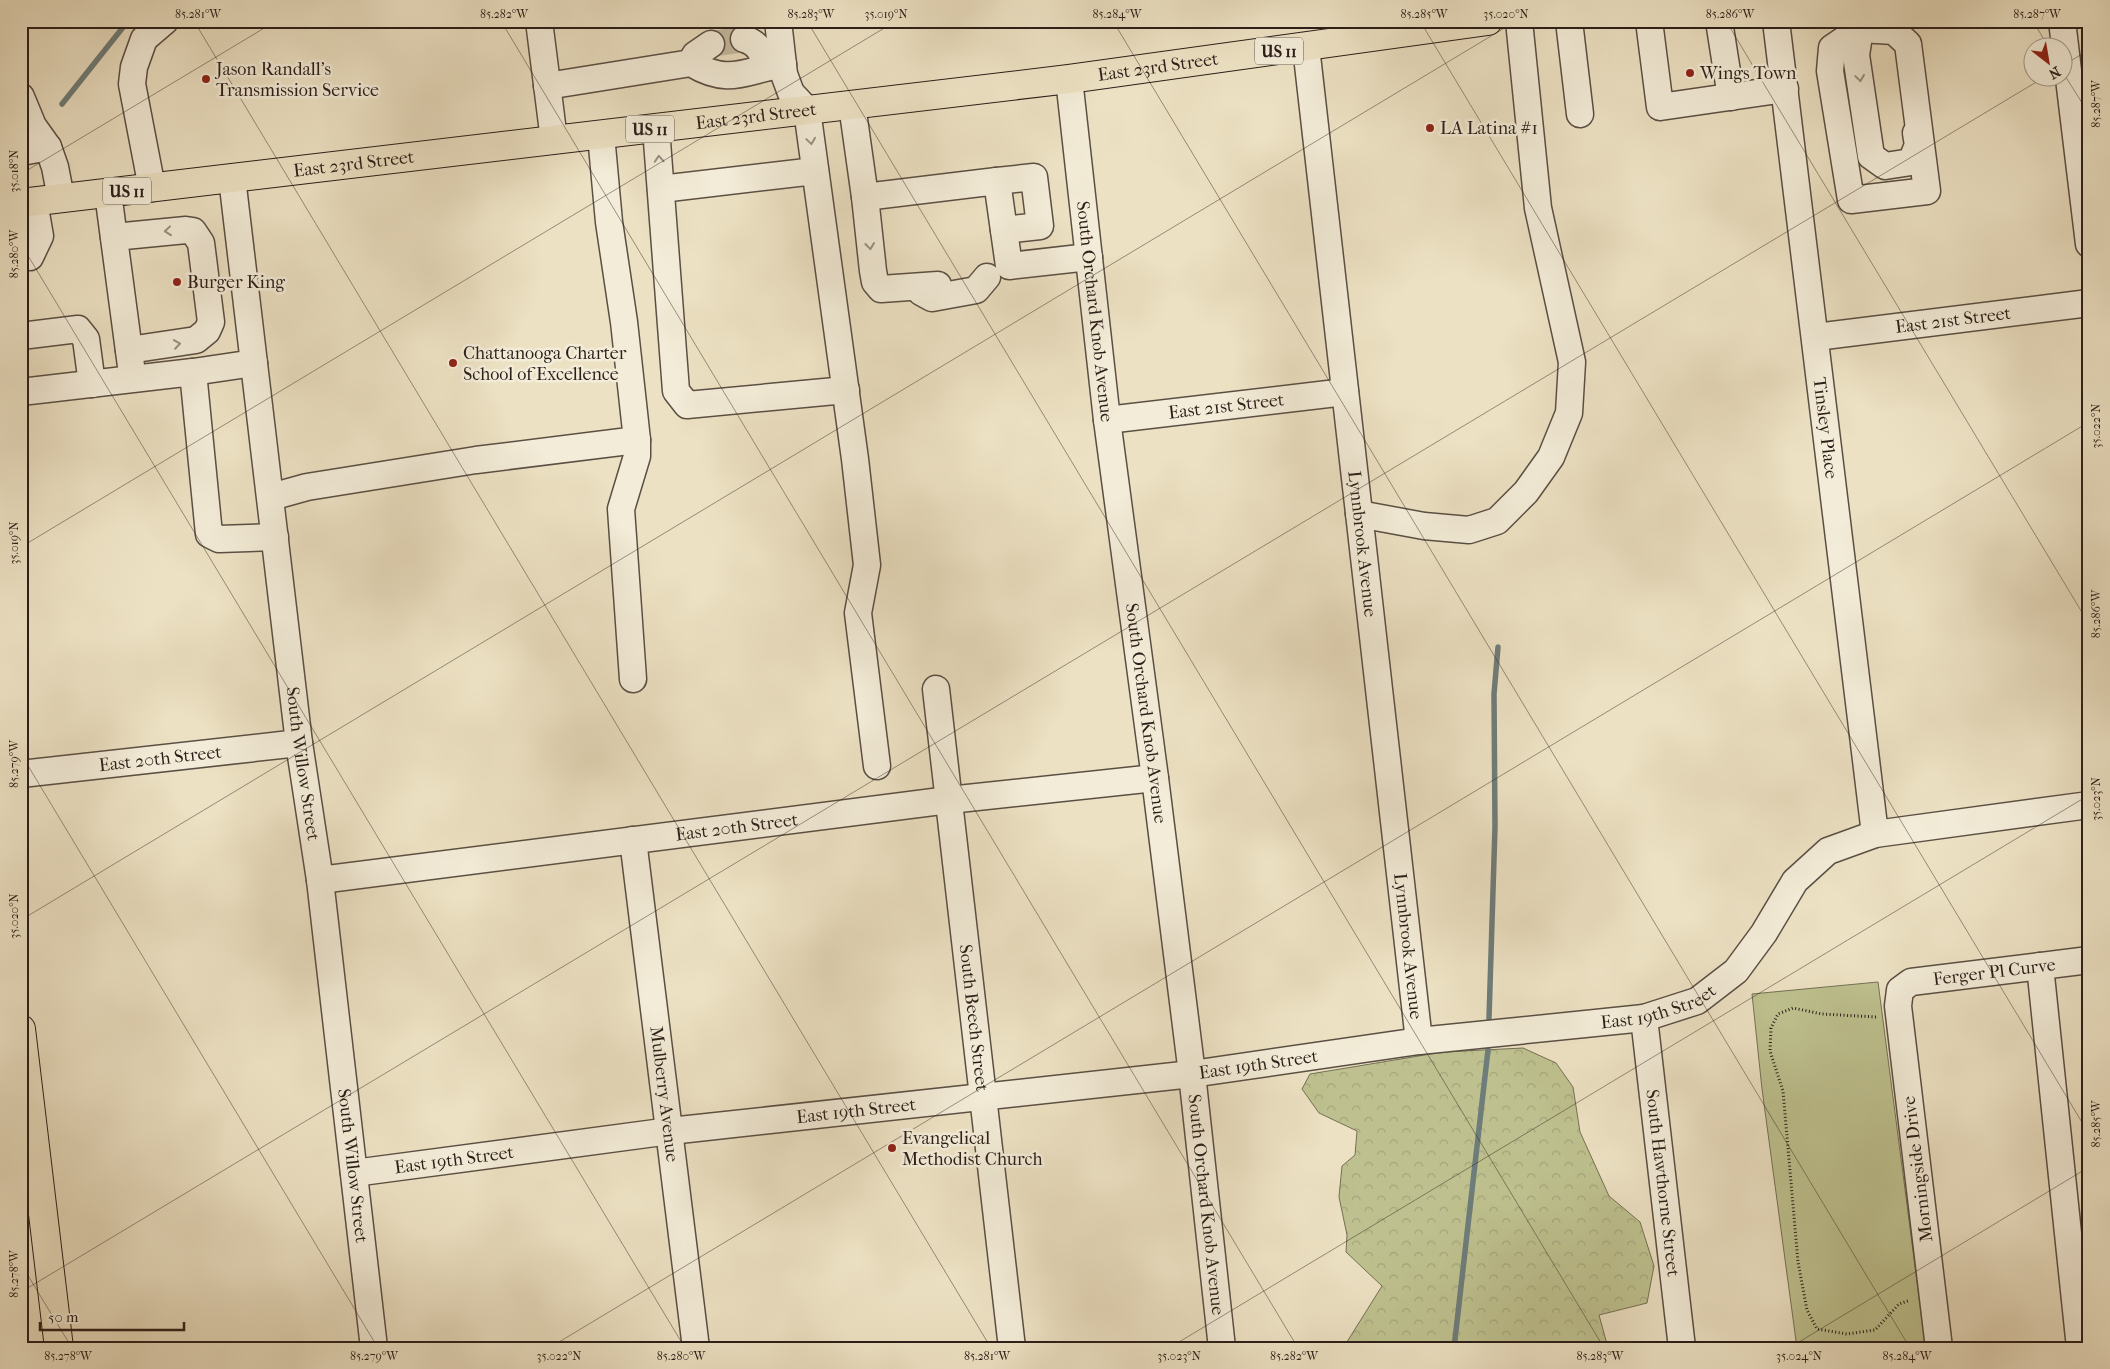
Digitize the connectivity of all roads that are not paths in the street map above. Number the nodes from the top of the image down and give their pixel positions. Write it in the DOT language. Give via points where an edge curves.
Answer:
graph roads {
  1 [pos="165,21"];
  2 [pos="539,21"];
  3 [pos="778,21"];
  4 [pos="1488,21"];
  5 [pos="1519,21"];
  6 [pos="1569,21"];
  7 [pos="1648,21"];
  8 [pos="1719,21"];
  9 [pos="1776,21"];
  10 [pos="2062,21"];
  11 [pos="1859,25"];
  12 [pos="1894,31"];
  13 [pos="744,39"];
  14 [pos="711,44"];
  15 [pos="1306,47"];
  16 [pos="691,63"];
  17 [pos="775,66"];
  18 [pos="1069,79"];
  19 [pos="547,86"];
  20 [pos="1785,89"];
  21 [pos="21,97"];
  22 [pos="1731,97"];
  23 [pos="852,105"];
  24 [pos="807,110"];
  25 [pos="1580,114"];
  26 [pos="656,128"];
  27 [pos="34,131"];
  28 [pos="601,135"];
  29 [pos="554,140"];
  30 [pos="21,149"];
  31 [pos="815,171"];
  32 [pos="232,178"];
  33 [pos="997,181"];
  34 [pos="152,188"];
  35 [pos="661,189"];
  36 [pos="108,193"];
  37 [pos="865,197"];
  38 [pos="61,198"];
  39 [pos="28,202"];
  40 [pos="1004,230"];
  41 [pos="114,237"];
  42 [pos="31,244"];
  43 [pos="2089,244"];
  44 [pos="1089,257"];
  45 [pos="987,275"];
  46 [pos="938,285"];
  47 [pos="911,288"];
  48 [pos="2089,304"];
  49 [pos="21,336"];
  50 [pos="1816,337"];
  51 [pos="129,350"];
  52 [pos="254,363"];
  53 [pos="193,372"];
  54 [pos="132,379"];
  55 [pos="92,384"];
  56 [pos="846,390"];
  57 [pos="21,392"];
  58 [pos="1345,392"];
  59 [pos="1108,420"];
  60 [pos="637,440"];
  61 [pos="271,497"];
  62 [pos="1359,514"];
  63 [pos="275,537"];
  64 [pos="633,679"];
  65 [pos="936,689"];
  66 [pos="299,743"];
  67 [pos="877,766"];
  68 [pos="21,774"];
  69 [pos="1155,778"];
  70 [pos="949,800"];
  71 [pos="2089,805"];
  72 [pos="1876,834"];
  73 [pos="633,840"];
  74 [pos="320,880"];
  75 [pos="2089,960"];
  76 [pos="2040,966"];
  77 [pos="1900,990"];
  78 [pos="1644,1018"];
  79 [pos="21,1029"];
  80 [pos="1419,1041"];
  81 [pos="1192,1074"];
  82 [pos="982,1096"];
  83 [pos="670,1131"];
  84 [pos="29,1163"];
  85 [pos="354,1173"];
  86 [pos="60,1348"];
  87 [pos="374,1348"];
  88 [pos="696,1348"];
  89 [pos="1012,1348"];
  90 [pos="1222,1348"];
  91 [pos="1682,1348"];
  92 [pos="1939,1348"];
  93 [pos="2080,1348"];
  1 -- 34 [label="street" via="144,39 132,84"];
  2 -- 19 [label="street"];
  3 -- 17 [label="street"];
  4 -- 15 [label="main road, East 23rd Street / US 11"];
  5 -- 62 [label="street" via="1538,208 1572,362 1569,413 1551,457 1526,492 1497,521 1469,530 1424,526"];
  6 -- 25 [label="street"];
  7 -- 22 [label="street" via="1660,107"];
  8 -- 22 [label="street"];
  9 -- 20 [label="street, Tinsley Place"];
  10 -- 43 [label="street"];
  11 -- 12 [label="street"];
  11 -- 12 [label="street, one-way" via="1856,55 1871,156 1885,166 1911,162 1918,145 1902,47"];
  11 -- 12 [label="street" via="1832,48 1830,71 1851,200 1927,191 1908,44"];
  13 -- 17 [label="street" via="753,41"];
  14 -- 16 [label="street" via="695,55"];
  15 -- 18 [label="main road, East 23rd Street / US 11"];
  15 -- 58 [label="street, Lynnbrook Avenue"];
  16 -- 17 [label="street" via="719,76 736,76"];
  16 -- 19 [label="street"];
  17 -- 24 [label="street" via="784,74 791,93"];
  18 -- 23 [label="main road, East 23rd Street / US 11"];
  18 -- 44 [label="street, South Orchard Knob Avenue"];
  19 -- 29 [label="street"];
  20 -- 22 [label="street"];
  20 -- 50 [label="street, Tinsley Place"];
  21 -- 27 [label="street"];
  23 -- 24 [label="main road, East 23rd Street / US 11"];
  23 -- 37 [label="street"];
  24 -- 26 [label="main road, East 23rd Street / US 11"];
  24 -- 31 [label="street, one-way"];
  26 -- 28 [label="main road, East 23rd Street / US 11"];
  35 -- 26 [label="street, one-way"];
  27 -- 30 [label="street" via="27,151"];
  27 -- 38 [label="street" via="55,167"];
  28 -- 29 [label="main road, East 23rd Street / US 11"];
  28 -- 60 [label="street"];
  29 -- 32 [label="main road, East 23rd Street / US 11"];
  31 -- 35 [label="street"];
  31 -- 56 [label="street"];
  32 -- 34 [label="main road, East 23rd Street / US 11"];
  32 -- 52 [label="street, South Willow Street"];
  33 -- 37 [label="street"];
  33 -- 40 [label="street"];
  33 -- 40 [label="street" via="1034,177 1040,226"];
  34 -- 36 [label="main road, East 23rd Street / US 11"];
  35 -- 56 [label="street" via="676,391 687,405"];
  36 -- 38 [label="main road, East 23rd Street / US 11"];
  36 -- 41 [label="street"];
  37 -- 47 [label="street, one-way" via="875,282 881,289"];
  38 -- 39 [label="main road, East 23rd Street / US 11"];
  39 -- 42 [label="street"];
  40 -- 45 [label="street"];
  41 -- 51 [label="street"];
  51 -- 41 [label="street, one-way" via="184,343 196,340 206,331 211,322 201,243 192,231 186,230"];
  44 -- 45 [label="street"];
  44 -- 59 [label="street, South Orchard Knob Avenue"];
  45 -- 47 [label="street" via="976,290 932,298"];
  46 -- 47 [label="street"];
  48 -- 50 [label="street, East 21st Street"];
  49 -- 55 [label="street" via="78,329 86,339"];
  50 -- 72 [label="street, Tinsley Place"];
  51 -- 54 [label="street"];
  52 -- 53 [label="street"];
  52 -- 61 [label="street, South Willow Street"];
  53 -- 54 [label="street"];
  53 -- 63 [label="street" via="209,534 219,539"];
  54 -- 55 [label="street"];
  55 -- 57 [label="street"];
  56 -- 67 [label="street" via="867,565 858,612"];
  58 -- 59 [label="street, East 21st Street"];
  58 -- 62 [label="street, Lynnbrook Avenue"];
  59 -- 69 [label="street, South Orchard Knob Avenue"];
  60 -- 61 [label="street" via="476,460 307,487"];
  60 -- 64 [label="street" via="637,456 621,509"];
  61 -- 63 [label="street, South Willow Street"];
  62 -- 80 [label="street, Lynnbrook Avenue"];
  63 -- 66 [label="street, South Willow Street"];
  65 -- 70 [label="street, South Beech Street"];
  66 -- 68 [label="street, East 20th Street"];
  66 -- 74 [label="street, South Willow Street"];
  69 -- 70 [label="street, East 20th Street"];
  69 -- 81 [label="street, South Orchard Knob Avenue"];
  70 -- 73 [label="street, East 20th Street"];
  70 -- 82 [label="street, South Beech Street"];
  71 -- 72 [label="street, East 19th Street"];
  72 -- 78 [label="street, East 19th Street" via="1828,851 1796,881 1736,971 1697,1001"];
  73 -- 74 [label="street, East 20th Street"];
  73 -- 83 [label="street, Mulberry Avenue"];
  74 -- 85 [label="street, South Willow Street"];
  75 -- 76 [label="street, Ferger Pl Curve"];
  76 -- 77 [label="street, Ferger Pl Curve" via="1911,982"];
  76 -- 93 [label="street"];
  77 -- 92 [label="street, Morningside Drive" via="1898,1006"];
  78 -- 80 [label="street, East 19th Street"];
  78 -- 91 [label="street, South Hawthorne Street"];
  79 -- 84 [label="main road"];
  80 -- 81 [label="street, East 19th Street"];
  81 -- 82 [label="street, East 19th Street"];
  81 -- 90 [label="street, South Orchard Knob Avenue"];
  82 -- 83 [label="street, East 19th Street"];
  82 -- 89 [label="street, South Beech Street"];
  83 -- 85 [label="street, East 19th Street"];
  83 -- 88 [label="street, Mulberry Avenue"];
  84 -- 86 [label="main road"];
  85 -- 87 [label="street, South Willow Street"];
}
